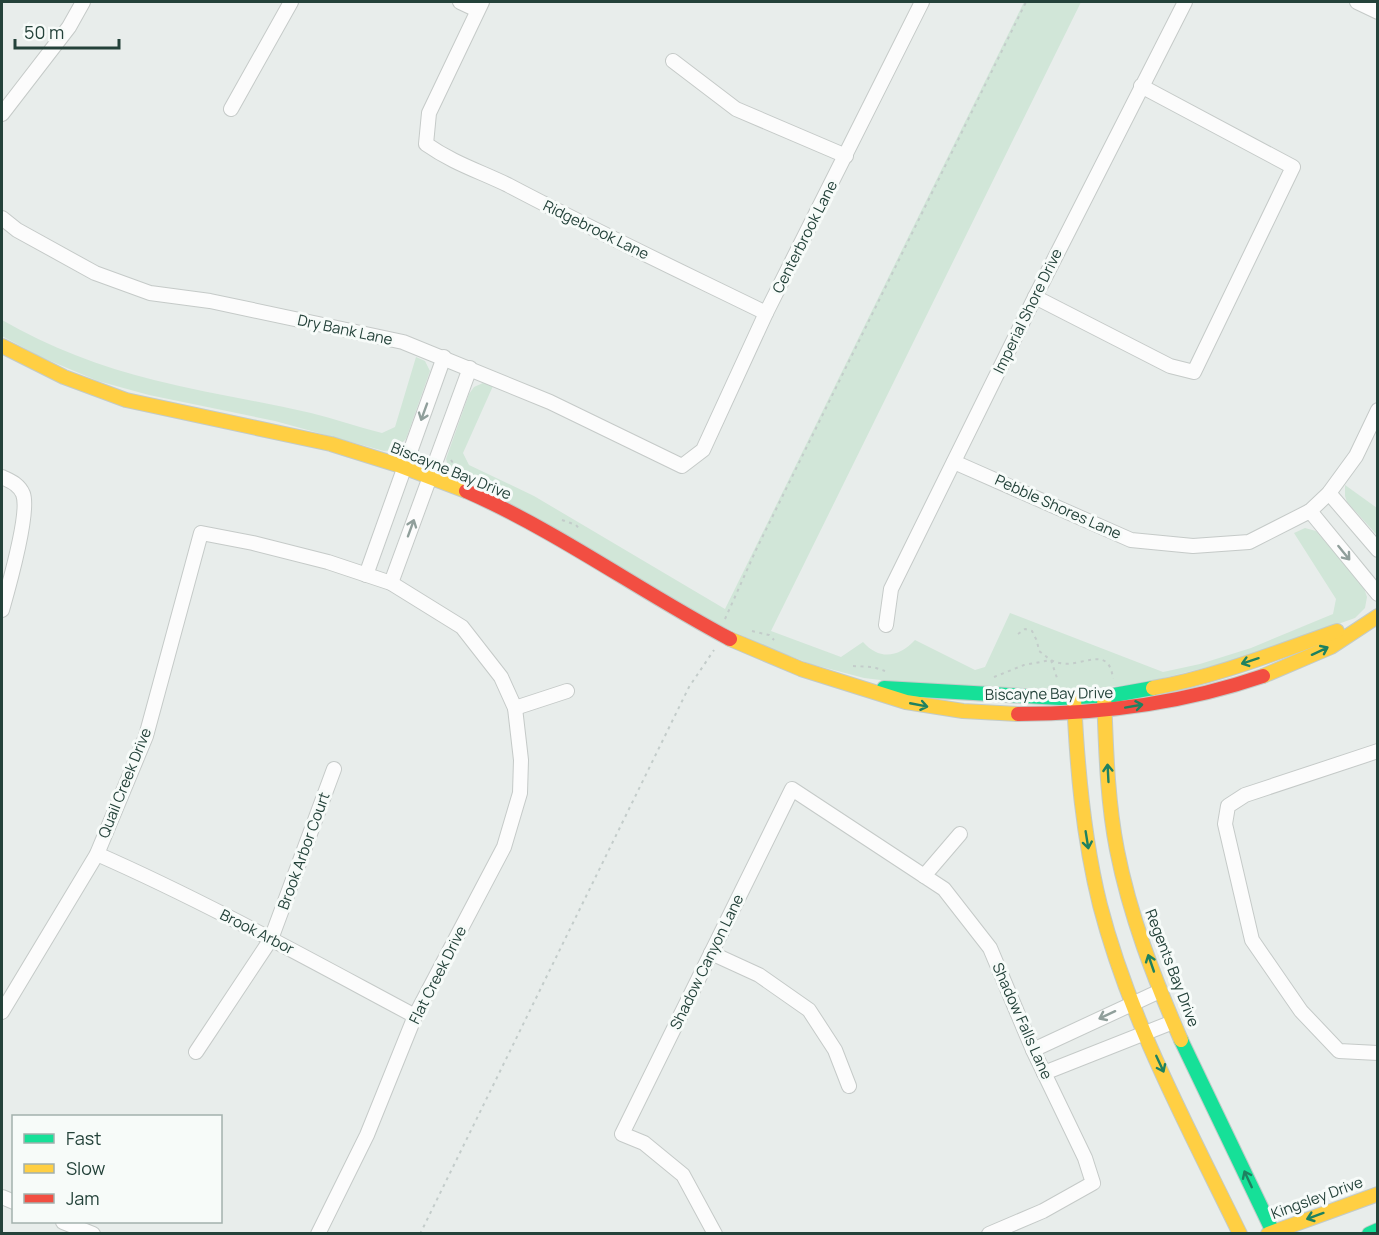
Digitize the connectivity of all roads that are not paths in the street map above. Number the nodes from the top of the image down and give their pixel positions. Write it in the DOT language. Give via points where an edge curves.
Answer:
graph roads {
  1 [pos="83,2"];
  2 [pos="291,2"];
  3 [pos="460,2"];
  4 [pos="922,2"];
  5 [pos="1185,2"];
  6 [pos="479,6"];
  7 [pos="672,61"];
  8 [pos="1141,86"];
  9 [pos="231,109"];
  10 [pos="2,114"];
  11 [pos="846,156"];
  12 [pos="2,218"];
  13 [pos="1035,297"];
  14 [pos="766,313"];
  15 [pos="2,346"];
  16 [pos="444,357"];
  17 [pos="470,368"];
  18 [pos="1377,410"];
  19 [pos="954,462"];
  20 [pos="682,466"];
  21 [pos="404,467"];
  22 [pos="2,477"];
  23 [pos="430,477"];
  24 [pos="1329,493"];
  25 [pos="1310,511"];
  26 [pos="201,533"];
  27 [pos="1377,550"];
  28 [pos="366,575"];
  29 [pos="391,583"];
  30 [pos="1377,594"];
  31 [pos="2,610"];
  32 [pos="1371,620"];
  33 [pos="886,625"];
  34 [pos="567,691"];
  35 [pos="1104,695"];
  36 [pos="1075,705"];
  37 [pos="515,708"];
  38 [pos="1105,711"];
  39 [pos="1377,751"];
  40 [pos="334,770"];
  41 [pos="792,789"];
  42 [pos="960,834"];
  43 [pos="97,854"];
  44 [pos="924,876"];
  45 [pos="271,939"];
  46 [pos="711,953"];
  47 [pos="1160,991"];
  48 [pos="1132,1004"];
  49 [pos="2,1012"];
  50 [pos="415,1016"];
  51 [pos="1173,1022"];
  52 [pos="1145,1034"];
  53 [pos="1033,1050"];
  54 [pos="196,1052"];
  55 [pos="1377,1053"];
  56 [pos="1044,1073"];
  57 [pos="849,1086"];
  58 [pos="1377,1194"];
  59 [pos="68,1223"];
  60 [pos="1377,1230"];
  61 [pos="93,1233"];
  62 [pos="318,1233"];
  63 [pos="715,1233"];
  64 [pos="989,1233"];
  65 [pos="1240,1233"];
  66 [pos="1272,1233"];
  67 [pos="1369,1233"];
  1 -- 10 [label="street" via="69,27"];
  2 -- 9 [label="street"];
  3 -- 6 [label="street"];
  4 -- 11 [label="street, Centerbrook Lane"];
  5 -- 8 [label="street, Imperial Shore Drive"];
  6 -- 14 [label="street, Ridgebrook Lane" via="429,113 426,144 446,158"];
  7 -- 11 [label="street" via="736,109"];
  8 -- 13 [label="street, Imperial Shore Drive"];
  8 -- 13 [label="street" via="1293,167 1194,372 1170,366"];
  11 -- 14 [label="street, Centerbrook Lane"];
  12 -- 16 [label="street, Dry Bank Lane" via="95,273 150,293 404,342"];
  13 -- 19 [label="street, Imperial Shore Drive"];
  14 -- 20 [label="street, Centerbrook Lane" via="703,450"];
  15 -- 21 [label="street, Biscayne Bay Drive" via="102,392 300,436"];
  16 -- 17 [label="street, Dry Bank Lane"];
  16 -- 21 [label="street, one-way"];
  17 -- 20 [label="street, Dry Bank Lane"];
  17 -- 23 [label="street"];
  18 -- 24 [label="street, Pebble Shores Lane" via="1356,456"];
  19 -- 25 [label="street, Pebble Shores Lane" via="1131,540 1193,546 1249,542"];
  19 -- 33 [label="street, Imperial Shore Drive" via="891,589"];
  21 -- 23 [label="street, Biscayne Bay Drive"];
  21 -- 28 [label="street"];
  22 -- 31 [label="street" via="17,484 24,496 23,522"];
  29 -- 23 [label="street, one-way"];
  23 -- 36 [label="street, Biscayne Bay Drive" via="543,529 720,635 780,662 893,700 926,707 994,714"];
  24 -- 25 [label="street, Pebble Shores Lane"];
  24 -- 27 [label="street"];
  25 -- 30 [label="street, one-way"];
  26 -- 28 [label="street, Flat Creek Drive" via="285,551"];
  26 -- 43 [label="street, Quail Creek Drive" via="146,736"];
  28 -- 29 [label="street, Flat Creek Drive"];
  29 -- 37 [label="street, Flat Creek Drive" via="462,627 501,678"];
  32 -- 35 [label="street, Biscayne Bay Drive, one-way" via="1176,684"];
  38 -- 32 [label="street, Biscayne Bay Drive, one-way" via="1180,699 1251,680 1342,640"];
  34 -- 37 [label="street"];
  35 -- 36 [label="street, Biscayne Bay Drive"];
  35 -- 38 [label="street, Regents Bay Drive"];
  36 -- 38 [label="street, Biscayne Bay Drive"];
  36 -- 48 [label="street, one-way" via="1080,794 1092,870"];
  37 -- 50 [label="street, Flat Creek Drive" via="520,793 504,847"];
  47 -- 38 [label="street, Regents Bay Drive, one-way" via="1117,850"];
  39 -- 55 [label="street" via="1245,795 1228,806 1225,824 1252,940 1301,1011 1340,1051"];
  40 -- 45 [label="street, Brook Arbor Court"];
  41 -- 44 [label="street, Shadow Falls Lane"];
  41 -- 46 [label="street, Shadow Canyon Lane"];
  42 -- 44 [label="street"];
  43 -- 45 [label="street, Brook Arbor"];
  43 -- 49 [label="street, Quail Creek Drive"];
  44 -- 53 [label="street, Shadow Falls Lane" via="944,889 990,948"];
  45 -- 50 [label="street, Brook Arbor"];
  45 -- 54 [label="street, Brook Arbor Court"];
  46 -- 57 [label="street" via="759,975 809,1010 835,1050"];
  46 -- 63 [label="street, Shadow Canyon Lane" via="622,1134 644,1143 683,1175"];
  47 -- 48 [label="street"];
  47 -- 51 [label="street, Regents Bay Drive"];
  48 -- 52 [label="street"];
  48 -- 53 [label="street, one-way"];
  50 -- 62 [label="street, Flat Creek Drive" via="367,1135"];
  51 -- 52 [label="street"];
  66 -- 51 [label="street, Regents Bay Drive, one-way"];
  52 -- 56 [label="street"];
  52 -- 65 [label="street, one-way"];
  53 -- 56 [label="street, Shadow Falls Lane"];
  56 -- 64 [label="street, Shadow Falls Lane" via="1093,1183 1043,1211"];
  58 -- 66 [label="street, Kingsley Drive, one-way"];
  59 -- 61 [label="street"];
  60 -- 67 [label="street"];
}
